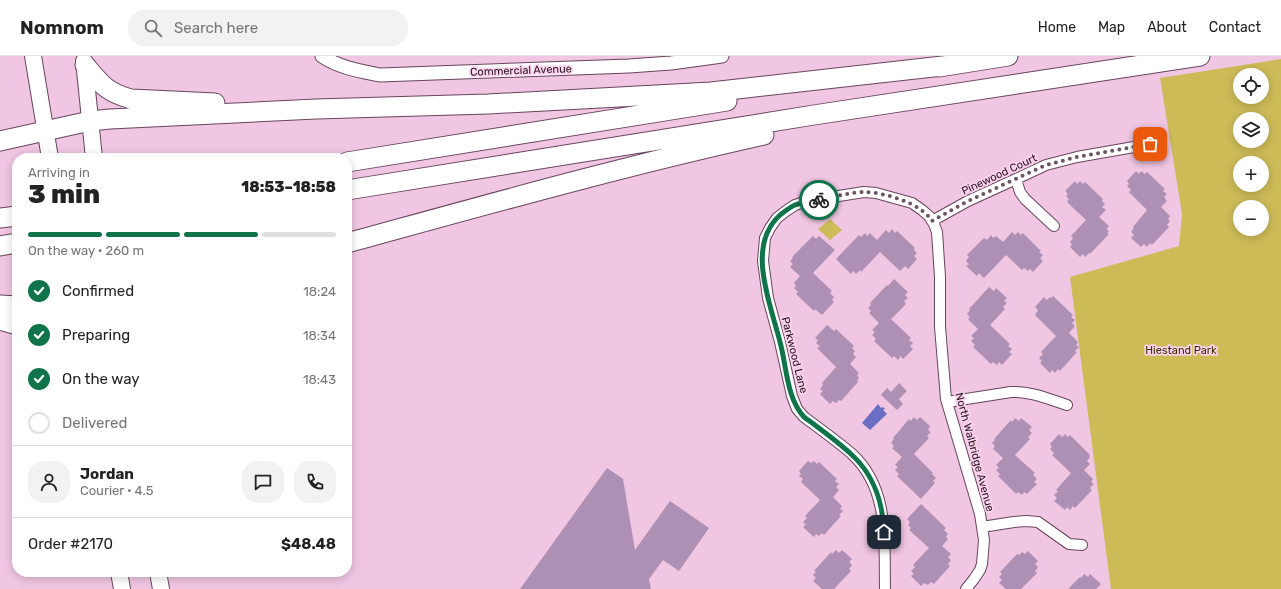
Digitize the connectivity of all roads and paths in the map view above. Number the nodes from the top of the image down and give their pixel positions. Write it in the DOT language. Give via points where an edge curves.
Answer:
graph roads {
  1 [pos="33,56"];
  2 [pos="322,56"];
  3 [pos="722,56"];
  4 [pos="1008,56"];
  5 [pos="1200,56"];
  6 [pos="84,60"];
  7 [pos="951,65"];
  8 [pos="920,99"];
  9 [pos="316,109"];
  10 [pos="90,121"];
  11 [pos="46,131"];
  12 [pos="0,141"];
  13 [pos="1150,144"];
  14 [pos="49,153"];
  15 [pos="93,153"];
  16 [pos="352,161"];
  17 [pos="1016,179"];
  18 [pos="352,189"];
  19 [pos="915,205"];
  20 [pos="12,217"];
  21 [pos="0,218"];
  22 [pos="932,221"];
  23 [pos="1054,226"];
  24 [pos="352,242"];
  25 [pos="12,244"];
  26 [pos="0,246"];
  27 [pos="0,305"];
  28 [pos="12,306"];
  29 [pos="0,320"];
  30 [pos="12,324"];
  31 [pos="947,402"];
  32 [pos="1067,405"];
  33 [pos="982,527"];
  34 [pos="1082,545"];
  35 [pos="113,577"];
  36 [pos="120,577"];
  37 [pos="159,577"];
  38 [pos="114,589"];
  39 [pos="122,589"];
  40 [pos="161,589"];
  41 [pos="885,589"];
  42 [pos="966,589"];
  1 -- 11 [label="main road"];
  2 -- 3 [label="street, Commercial Avenue" via="336,64 380,75 629,66"];
  4 -- 7 [label="highway"];
  5 -- 8 [label="highway"];
  6 -- 9 [label="highway" via="104,87 131,99"];
  6 -- 10 [label="main road"];
  7 -- 9 [label="highway" via="711,92 488,104"];
  7 -- 16 [label="highway"];
  8 -- 18 [label="highway"];
  8 -- 24 [label="highway" via="857,116 683,153"];
  9 -- 10 [label="highway"];
  10 -- 11 [label="highway"];
  10 -- 15 [label="main road"];
  11 -- 12 [label="highway"];
  11 -- 14 [label="main road"];
  13 -- 17 [label="street, Pinewood Court" via="1059,161"];
  17 -- 22 [label="street, Pinewood Court"];
  17 -- 23 [label="street" via="1025,199"];
  19 -- 22 [label="street, North Walbridge Avenue"];
  19 -- 41 [label="street, Parkwood Lane" via="864,192 795,205 781,214 770,228 765,238 763,256 768,298 795,404 804,417 853,455 865,470 880,500"];
  20 -- 21 [label="highway"];
  22 -- 31 [label="street, North Walbridge Avenue" via="937,232 939,251 940,327"];
  25 -- 26 [label="highway"];
  27 -- 28 [label="highway"];
  29 -- 30 [label="highway"];
  31 -- 32 [label="street" via="1022,391"];
  31 -- 33 [label="street, North Walbridge Avenue"];
  33 -- 34 [label="street" via="1014,522 1038,522 1069,544"];
  33 -- 42 [label="street, North Walbridge Avenue" via="982,564"];
  35 -- 38 [label="main road"];
  36 -- 39 [label="main road"];
  37 -- 40 [label="main road"];
}
